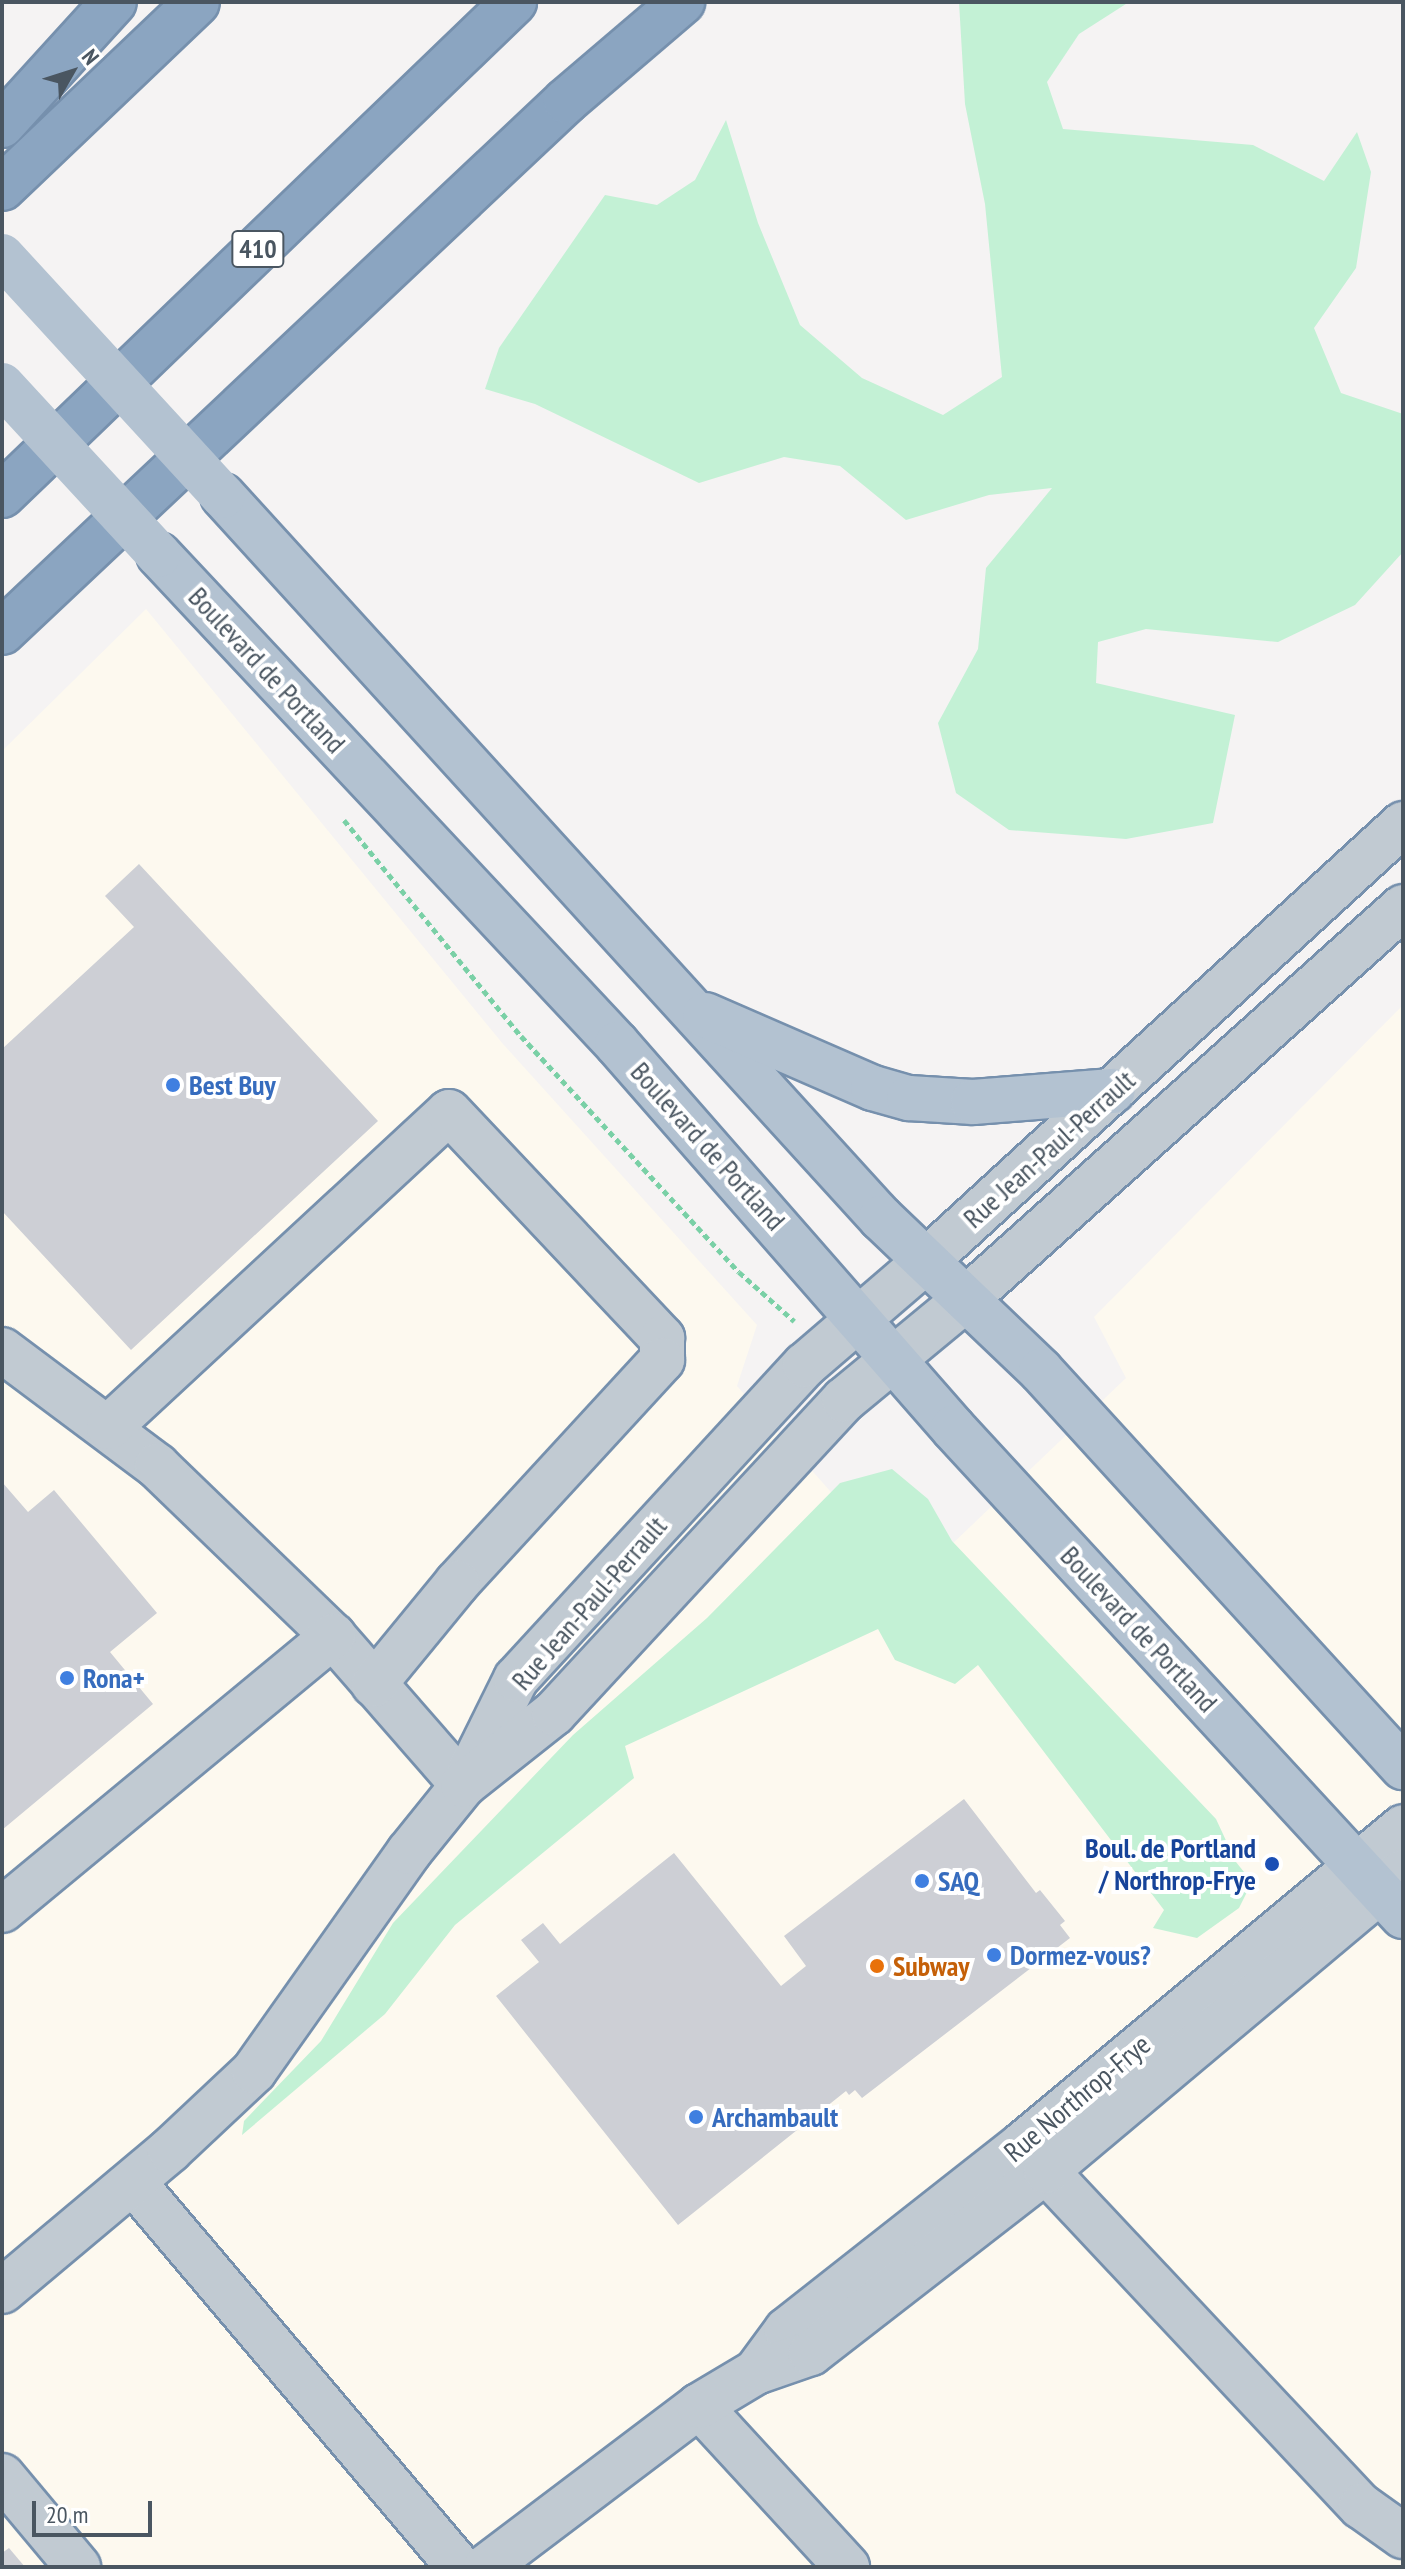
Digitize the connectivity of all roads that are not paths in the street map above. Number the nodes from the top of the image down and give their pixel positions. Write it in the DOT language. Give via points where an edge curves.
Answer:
graph roads {
  1 [pos="114,2"];
  2 [pos="197,2"];
  3 [pos="514,2"];
  4 [pos="682,2"];
  5 [pos="2,125"];
  6 [pos="2,188"];
  7 [pos="2,256"];
  8 [pos="2,385"];
  9 [pos="2,495"];
  10 [pos="2,632"];
  11 [pos="1403,824"];
  12 [pos="1403,907"];
  13 [pos="695,1011"];
  14 [pos="1113,1091"];
  15 [pos="926,1261"];
  16 [pos="966,1299"];
  17 [pos="859,1318"];
  18 [pos="2,1350"];
  19 [pos="894,1358"];
  20 [pos="109,1427"];
  21 [pos="333,1636"];
  22 [pos="374,1684"];
  23 [pos="1403,1767"];
  24 [pos="463,1785"];
  25 [pos="1403,1827"];
  26 [pos="1386,1886"];
  27 [pos="2,1910"];
  28 [pos="1046,2171"];
  29 [pos="133,2182"];
  30 [pos="2,2291"];
  31 [pos="756,2372"];
  32 [pos="699,2406"];
  33 [pos="2,2476"];
  34 [pos="1403,2536"];
  35 [pos="78,2567"];
  36 [pos="459,2567"];
  37 [pos="486,2567"];
  38 [pos="847,2567"];
  1 -- 5 [label="highway"];
  2 -- 6 [label="highway"];
  3 -- 9 [label="highway, 410"];
  4 -- 10 [label="highway" via="566,101"];
  7 -- 13 [label="main road, bridge"];
  8 -- 17 [label="main road, Boulevard de Portland, bridge" via="617,1044"];
  11 -- 14 [label="street, Rue Jean-Paul-Perrault"];
  12 -- 16 [label="street, Rue Jean-Paul-Perrault"];
  13 -- 14 [label="main road" via="909,1098 973,1102"];
  13 -- 15 [label="main road"];
  14 -- 15 [label="street, Rue Jean-Paul-Perrault"];
  15 -- 16 [label="main road"];
  15 -- 17 [label="street, Rue Jean-Paul-Perrault"];
  16 -- 19 [label="street, Rue Jean-Paul-Perrault"];
  16 -- 23 [label="main road" via="1041,1371"];
  17 -- 19 [label="main road, Boulevard de Portland"];
  17 -- 24 [label="street, Rue Jean-Paul-Perrault" via="805,1365 516,1679"];
  18 -- 20 [label="street"];
  19 -- 24 [label="street, Rue Jean-Paul-Perrault" via="844,1400 554,1713"];
  19 -- 26 [label="main road, Boulevard de Portland"];
  20 -- 21 [label="street" via="157,1466"];
  20 -- 22 [label="street" via="449,1112 662,1338 662,1360 457,1583"];
  21 -- 22 [label="street"];
  21 -- 27 [label="street"];
  22 -- 24 [label="street"];
  24 -- 29 [label="street" via="409,1852 254,2071"];
  25 -- 26 [label="street, Rue Northrop-Frye"];
  26 -- 28 [label="street, Rue Northrop-Frye"];
  26 -- 31 [label="street, Rue Northrop-Frye" via="1023,2144 787,2330"];
  28 -- 31 [label="street, Rue Northrop-Frye" via="811,2353"];
  28 -- 34 [label="street" via="1361,2506"];
  29 -- 30 [label="street"];
  29 -- 36 [label="street"];
  31 -- 32 [label="street, Rue Northrop-Frye"];
  32 -- 37 [label="street, Rue Northrop-Frye"];
  32 -- 38 [label="street"];
  33 -- 35 [label="street"];
}
